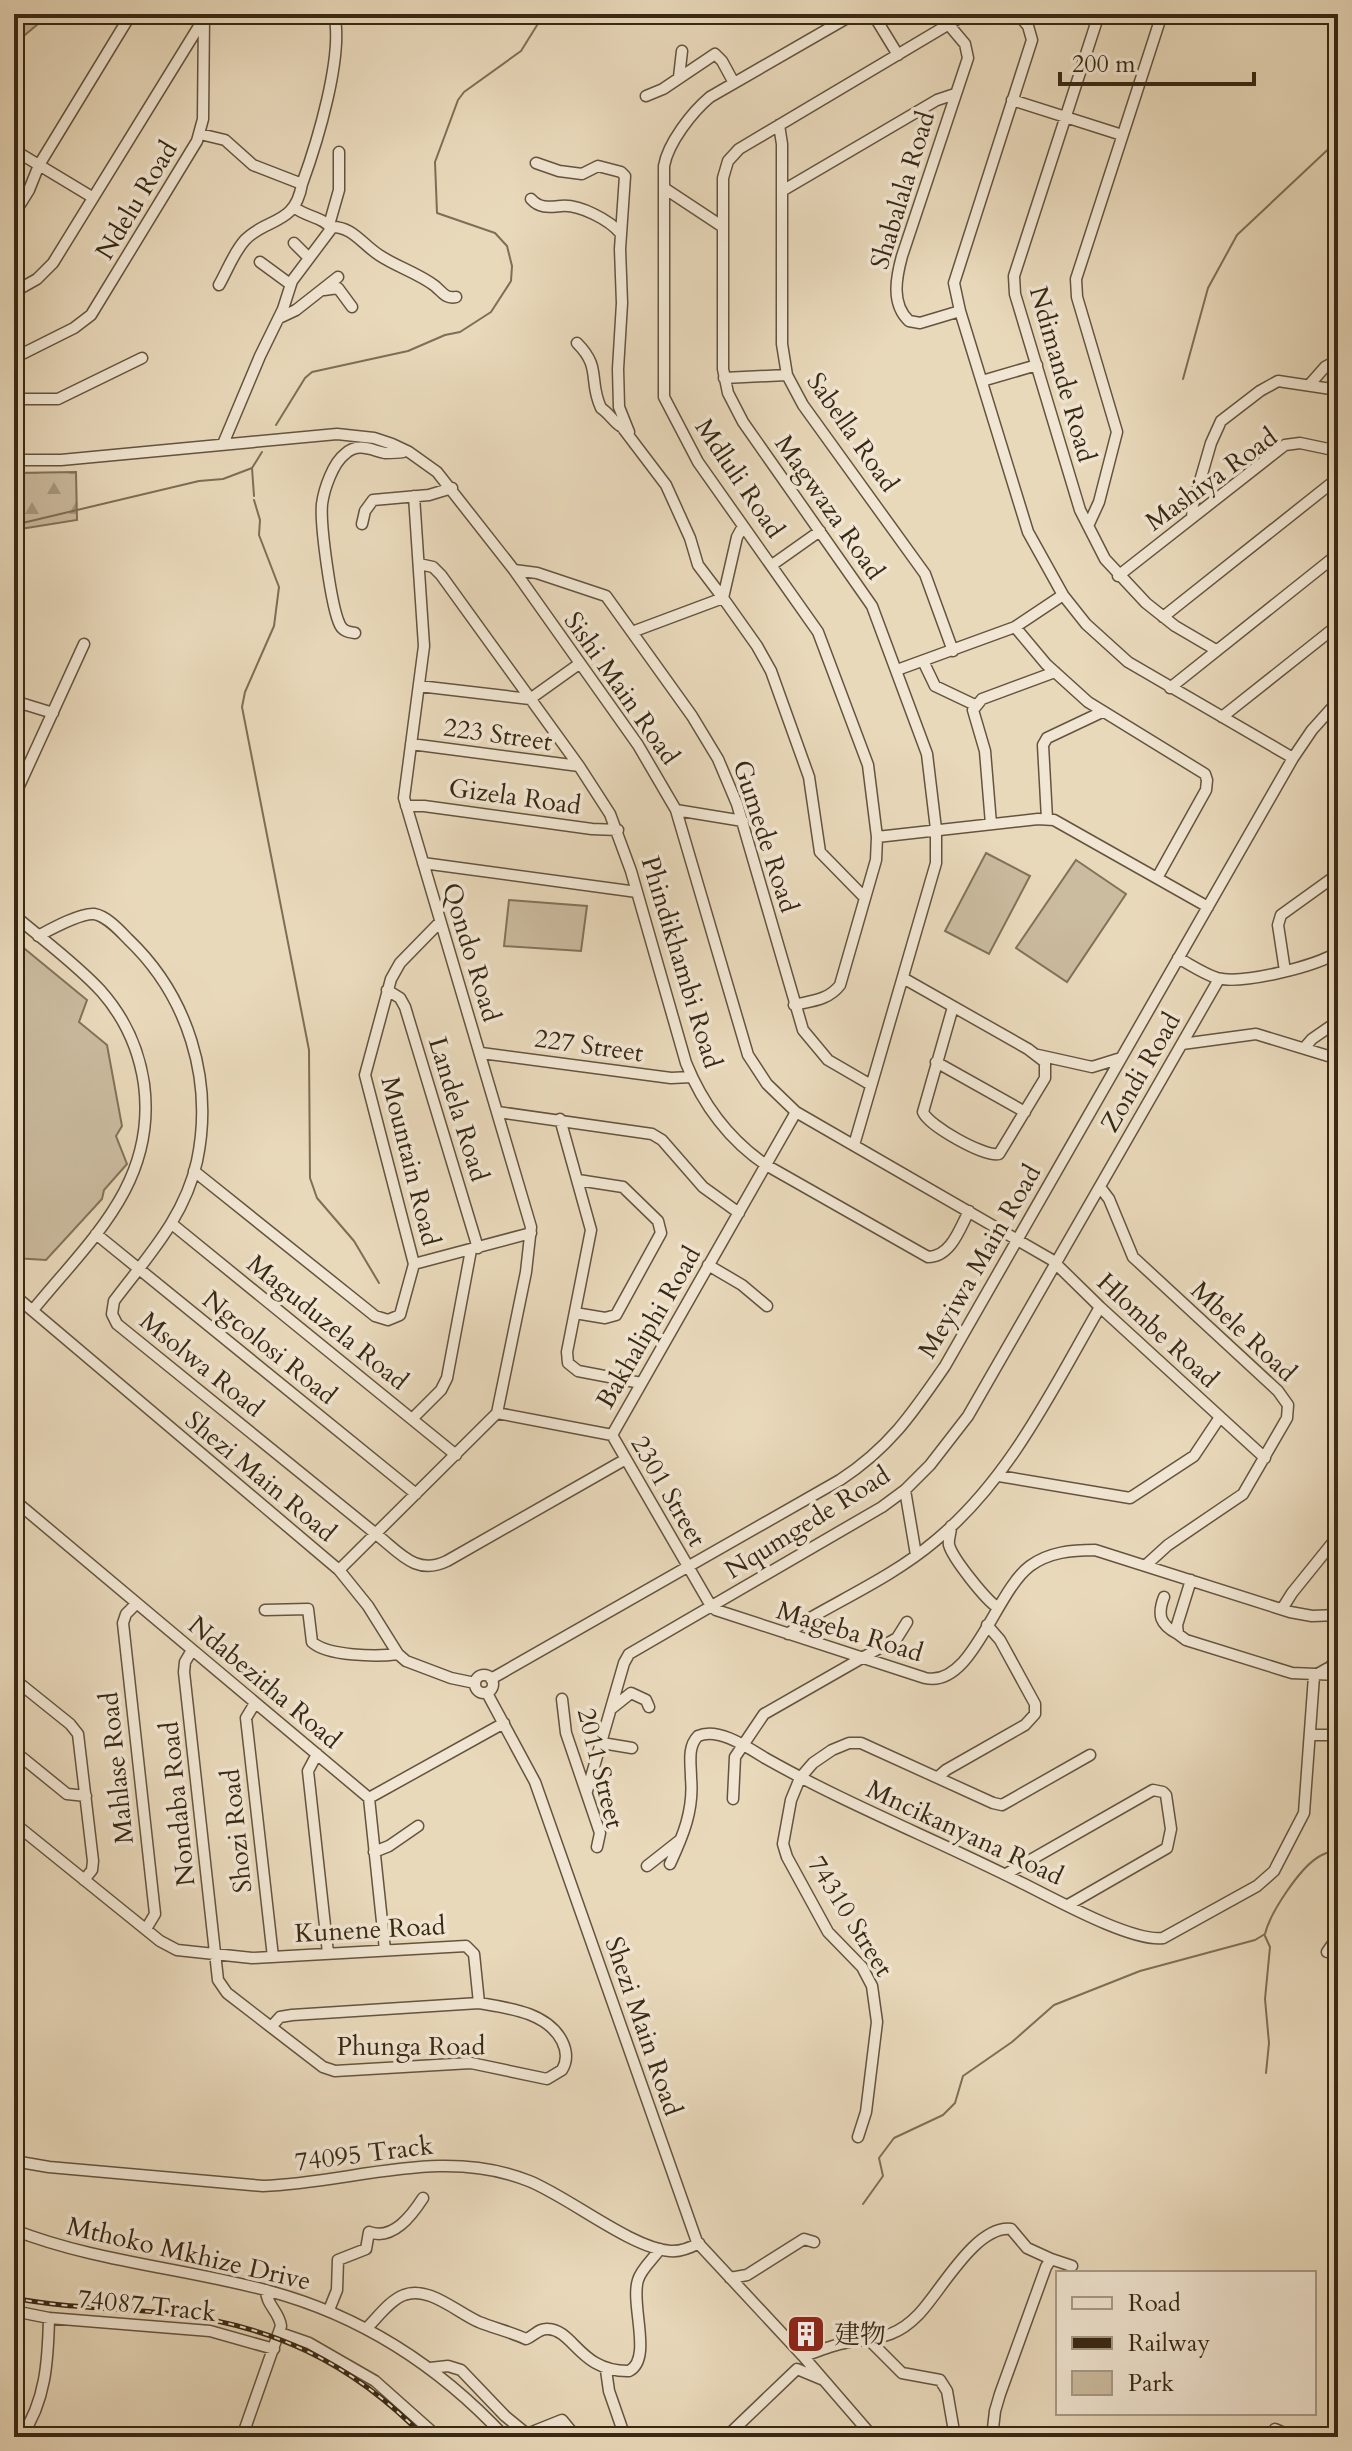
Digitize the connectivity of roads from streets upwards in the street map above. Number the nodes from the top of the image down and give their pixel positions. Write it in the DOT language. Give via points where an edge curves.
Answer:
graph roads {
  1 [pos="131,14"];
  2 [pos="334,14"];
  3 [pos="854,14"];
  4 [pos="873,14"];
  5 [pos="966,14"];
  6 [pos="1018,14"];
  7 [pos="1162,14"];
  8 [pos="1098,15"];
  9 [pos="204,16"];
  10 [pos="949,25"];
  11 [pos="682,51"];
  12 [pos="898,55"];
  13 [pos="679,77"];
  14 [pos="734,83"];
  15 [pos="955,94"];
  16 [pos="646,96"];
  17 [pos="1012,100"];
  18 [pos="1066,116"];
  19 [pos="779,125"];
  20 [pos="200,134"];
  21 [pos="1122,135"];
  22 [pos="14,150"];
  23 [pos="339,152"];
  24 [pos="536,163"];
  25 [pos="39,165"];
  26 [pos="302,184"];
  27 [pos="664,188"];
  28 [pos="782,191"];
  29 [pos="92,197"];
  30 [pos="531,199"];
  31 [pos="294,207"];
  32 [pos="14,214"];
  33 [pos="330,226"];
  34 [pos="723,227"];
  35 [pos="621,234"];
  36 [pos="294,243"];
  37 [pos="309,258"];
  38 [pos="260,262"];
  39 [pos="338,277"];
  40 [pos="290,284"];
  41 [pos="219,285"];
  42 [pos="322,290"];
  43 [pos="14,292"];
  44 [pos="456,297"];
  45 [pos="352,307"];
  46 [pos="960,311"];
  47 [pos="279,318"];
  48 [pos="577,343"];
  49 [pos="14,358"];
  50 [pos="142,358"];
  51 [pos="1338,360"];
  52 [pos="1037,365"];
  53 [pos="787,375"];
  54 [pos="724,378"];
  55 [pos="982,381"];
  56 [pos="1310,384"];
  57 [pos="1338,390"];
  58 [pos="14,399"];
  59 [pos="632,440"];
  60 [pos="223,444"];
  61 [pos="1338,451"];
  62 [pos="409,452"];
  63 [pos="14,460"];
  64 [pos="1338,478"];
  65 [pos="452,488"];
  66 [pos="414,496"];
  67 [pos="1192,518"];
  68 [pos="362,524"];
  69 [pos="743,526"];
  70 [pos="1088,526"];
  71 [pos="820,531"];
  72 [pos="1338,554"];
  73 [pos="419,564"];
  74 [pos="772,565"];
  75 [pos="514,570"];
  76 [pos="1118,576"];
  77 [pos="1063,595"];
  78 [pos="723,598"];
  79 [pos="1163,617"];
  80 [pos="1338,625"];
  81 [pos="1015,627"];
  82 [pos="632,632"];
  83 [pos="355,633"];
  84 [pos="84,644"];
  85 [pos="1216,650"];
  86 [pos="953,651"];
  87 [pos="923,661"];
  88 [pos="579,664"];
  89 [pos="897,670"];
  90 [pos="1055,672"];
  91 [pos="419,686"];
  92 [pos="1170,688"];
  93 [pos="530,699"];
  94 [pos="14,701"];
  95 [pos="1338,701"];
  96 [pos="975,705"];
  97 [pos="1102,712"];
  98 [pos="53,713"];
  99 [pos="1222,717"];
  100 [pos="411,744"];
  101 [pos="1293,758"];
  102 [pos="579,766"];
  103 [pos="14,796"];
  104 [pos="406,806"];
  105 [pos="676,810"];
  106 [pos="1047,819"];
  107 [pos="743,821"];
  108 [pos="991,824"];
  109 [pos="936,829"];
  110 [pos="618,830"];
  111 [pos="877,837"];
  112 [pos="423,863"];
  113 [pos="1338,874"];
  114 [pos="1157,878"];
  115 [pos="637,892"];
  116 [pos="865,898"];
  117 [pos="1208,907"];
  118 [pos="14,915"];
  119 [pos="440,922"];
  120 [pos="38,936"];
  121 [pos="1338,952"];
  122 [pos="1178,958"];
  123 [pos="1285,971"];
  124 [pos="903,978"];
  125 [pos="1219,979"];
  126 [pos="387,990"];
  127 [pos="794,1005"];
  128 [pos="953,1007"];
  129 [pos="1338,1021"];
  130 [pos="1182,1044"];
  131 [pos="1305,1047"];
  132 [pos="481,1053"];
  133 [pos="1036,1054"];
  134 [pos="1121,1058"];
  135 [pos="1338,1059"];
  136 [pos="936,1062"];
  137 [pos="692,1077"];
  138 [pos="871,1085"];
  139 [pos="498,1112"];
  140 [pos="796,1112"];
  141 [pos="1025,1112"];
  142 [pos="560,1119"];
  143 [pos="854,1145"];
  144 [pos="766,1165"];
  145 [pos="194,1171"];
  146 [pos="578,1180"];
  147 [pos="1100,1187"];
  148 [pos="969,1211"];
  149 [pos="739,1213"];
  150 [pos="172,1224"];
  151 [pos="531,1233"];
  152 [pos="96,1234"];
  153 [pos="1018,1239"];
  154 [pos="474,1249"];
  155 [pos="1057,1263"];
  156 [pos="414,1264"];
  157 [pos="708,1265"];
  158 [pos="139,1270"];
  159 [pos="14,1295"];
  160 [pos="757,1298"];
  161 [pos="767,1306"];
  162 [pos="1100,1307"];
  163 [pos="751,1308"];
  164 [pos="33,1310"];
  165 [pos="575,1313"];
  166 [pos="641,1383"];
  167 [pos="497,1413"];
  168 [pos="1220,1417"];
  169 [pos="412,1419"];
  170 [pos="612,1435"];
  171 [pos="456,1455"];
  172 [pos="1265,1458"];
  173 [pos="626,1459"];
  174 [pos="999,1476"];
  175 [pos="905,1490"];
  176 [pos="416,1494"];
  177 [pos="14,1500"];
  178 [pos="951,1526"];
  179 [pos="376,1534"];
  180 [pos="1338,1536"];
  181 [pos="916,1555"];
  182 [pos="1146,1565"];
  183 [pos="688,1568"];
  184 [pos="339,1570"];
  185 [pos="1191,1580"];
  186 [pos="1164,1597"];
  187 [pos="136,1604"];
  188 [pos="711,1606"];
  189 [pos="997,1607"];
  190 [pos="1282,1609"];
  191 [pos="265,1610"];
  192 [pos="1338,1615"];
  193 [pos="907,1622"];
  194 [pos="987,1625"];
  195 [pos="788,1634"];
  196 [pos="1182,1637"];
  197 [pos="192,1650"];
  198 [pos="398,1654"];
  199 [pos="1338,1657"];
  200 [pos="862,1658"];
  201 [pos="1338,1675"];
  202 [pos="1314,1676"];
  203 [pos="14,1679"];
  204 [pos="491,1679"];
  205 [pos="475,1683"];
  206 [pos="487,1693"];
  207 [pos="562,1699"];
  208 [pos="255,1703"];
  209 [pos="649,1707"];
  210 [pos="611,1709"];
  211 [pos="504,1723"];
  212 [pos="1310,1735"];
  213 [pos="1338,1735"];
  214 [pos="602,1743"];
  215 [pos="742,1745"];
  216 [pos="632,1748"];
  217 [pos="14,1751"];
  218 [pos="317,1754"];
  219 [pos="1090,1755"];
  220 [pos="938,1777"];
  221 [pos="800,1778"];
  222 [pos="587,1791"];
  223 [pos="86,1796"];
  224 [pos="369,1798"];
  225 [pos="733,1799"];
  226 [pos="14,1823"];
  227 [pos="418,1826"];
  228 [pos="682,1839"];
  229 [pos="597,1847"];
  230 [pos="374,1852"];
  231 [pos="670,1864"];
  232 [pos="647,1866"];
  233 [pos="1006,1874"];
  234 [pos="84,1880"];
  235 [pos="1068,1905"];
  236 [pos="146,1929"];
  237 [pos="1338,1936"];
  238 [pos="385,1950"];
  239 [pos="1338,1952"];
  240 [pos="328,1953"];
  241 [pos="216,1955"];
  242 [pos="273,1957"];
  243 [pos="479,2003"];
  244 [pos="271,2027"];
  245 [pos="858,2137"];
  246 [pos="14,2161"];
  247 [pos="423,2198"];
  248 [pos="14,2230"];
  249 [pos="814,2242"];
  250 [pos="699,2243"];
  251 [pos="660,2249"];
  252 [pos="1051,2259"];
  253 [pos="1072,2266"];
  254 [pos="730,2278"];
  255 [pos="266,2290"];
  256 [pos="329,2310"];
  257 [pos="14,2311"];
  258 [pos="49,2318"];
  259 [pos="367,2328"];
  260 [pos="280,2333"];
  261 [pos="870,2341"];
  262 [pos="274,2349"];
  263 [pos="803,2356"];
  264 [pos="430,2368"];
  265 [pos="606,2370"];
  266 [pos="823,2380"];
  267 [pos="1275,2429"];
  268 [pos="528,2436"];
  269 [pos="21,2437"];
  270 [pos="242,2437"];
  271 [pos="438,2437"];
  272 [pos="505,2437"];
  273 [pos="576,2437"];
  274 [pos="625,2437"];
  275 [pos="726,2437"];
  276 [pos="873,2437"];
  277 [pos="955,2437"];
  278 [pos="992,2437"];
  279 [pos="1284,2437"];
  1 -- 25 [label="street"];
  2 -- 26 [label="street" via="338,29 330,85"];
  3 -- 14 [label="street, Mdluli Road"];
  4 -- 12 [label="street"];
  5 -- 10 [label="street, Magwaza Road"];
  6 -- 17 [label="street" via="1032,40"];
  7 -- 21 [label="street"];
  8 -- 18 [label="street, Ndimande Road"];
  9 -- 20 [label="street, Ndelu Road"];
  9 -- 29 [label="street"];
  10 -- 12 [label="street, Magwaza Road"];
  10 -- 15 [label="street, Shabalala Road" via="968,52"];
  11 -- 13 [label="street"];
  12 -- 19 [label="street, Magwaza Road"];
  13 -- 14 [label="street" via="717,54"];
  13 -- 16 [label="street"];
  14 -- 27 [label="street, Mdluli Road" via="705,102 672,147 665,160"];
  15 -- 28 [label="street"];
  15 -- 46 [label="street, Shabalala Road" via="896,286 909,321 920,323"];
  17 -- 18 [label="street"];
  17 -- 46 [label="street" via="955,274"];
  18 -- 21 [label="street"];
  18 -- 52 [label="street, Ndimande Road" via="1013,282"];
  19 -- 28 [label="street, Sabella Road"];
  19 -- 34 [label="street, Magwaza Road" via="728,161"];
  20 -- 26 [label="street" via="225,140 253,165"];
  20 -- 49 [label="street, Ndelu Road" via="91,315"];
  21 -- 70 [label="street" via="1076,279 1075,291 1117,432"];
  22 -- 25 [label="street"];
  23 -- 33 [label="street" via="339,190"];
  24 -- 35 [label="street" via="582,174 598,166 623,173"];
  25 -- 29 [label="street"];
  25 -- 32 [label="street"];
  26 -- 31 [label="street"];
  27 -- 34 [label="street"];
  27 -- 69 [label="street, Mdluli Road" via="664,397 698,462"];
  28 -- 53 [label="street, Sabella Road" via="782,344"];
  29 -- 43 [label="street" via="47,272"];
  30 -- 35 [label="street" via="539,206 575,208"];
  31 -- 33 [label="street"];
  31 -- 41 [label="street" via="244,242"];
  33 -- 37 [label="street"];
  33 -- 44 [label="street" via="358,235 383,258"];
  34 -- 54 [label="street, Magwaza Road"];
  35 -- 59 [label="street" via="619,407"];
  36 -- 37 [label="street"];
  37 -- 40 [label="street"];
  38 -- 40 [label="street"];
  39 -- 42 [label="street"];
  40 -- 47 [label="street"];
  42 -- 45 [label="street" via="338,288"];
  42 -- 47 [label="street"];
  46 -- 55 [label="street"];
  47 -- 60 [label="street"];
  48 -- 59 [label="street" via="593,362 601,408"];
  50 -- 58 [label="street" via="58,399"];
  51 -- 56 [label="street"];
  52 -- 55 [label="street"];
  52 -- 70 [label="street, Ndimande Road"];
  53 -- 54 [label="street"];
  53 -- 86 [label="street, Sabella Road" via="925,574"];
  54 -- 71 [label="street, Magwaza Road" via="743,422"];
  55 -- 77 [label="street" via="1028,532"];
  56 -- 57 [label="street"];
  56 -- 67 [label="street" via="1271,384 1221,421"];
  59 -- 78 [label="street" via="666,485 698,565"];
  60 -- 62 [label="street, Sishi Main Road" via="337,434 374,438"];
  60 -- 63 [label="street, Sishi Main Road"];
  61 -- 67 [label="street, Mashiya Road" via="1285,445"];
  62 -- 65 [label="street, Sishi Main Road"];
  62 -- 83 [label="street" via="362,447 346,452 325,494 327,569 336,611 341,627"];
  64 -- 79 [label="street"];
  65 -- 66 [label="street"];
  65 -- 75 [label="street, Sishi Main Road"];
  66 -- 68 [label="street" via="373,500"];
  66 -- 73 [label="street, Qondo Road"];
  67 -- 76 [label="street, Mashiya Road"];
  69 -- 74 [label="street, Mdluli Road"];
  69 -- 78 [label="street"];
  70 -- 76 [label="street, Ndimande Road"];
  71 -- 74 [label="street"];
  71 -- 89 [label="street, Magwaza Road" via="872,606"];
  72 -- 85 [label="street"];
  73 -- 91 [label="street, Qondo Road" via="424,646"];
  73 -- 93 [label="street, Phindikhambi Road" via="441,575"];
  74 -- 111 [label="street, Mdluli Road" via="814,625 829,657 868,765"];
  75 -- 82 [label="street, Gumede Road" via="602,593"];
  75 -- 88 [label="street, Sishi Main Road"];
  76 -- 79 [label="street, Ndimande Road"];
  77 -- 81 [label="street"];
  77 -- 92 [label="street" via="1103,641"];
  78 -- 82 [label="street"];
  78 -- 116 [label="street" via="771,671 809,777 820,852"];
  79 -- 85 [label="street, Ndimande Road"];
  80 -- 99 [label="street"];
  81 -- 86 [label="street"];
  81 -- 90 [label="street"];
  82 -- 107 [label="street, Gumede Road" via="706,738"];
  84 -- 98 [label="street"];
  85 -- 92 [label="street"];
  86 -- 87 [label="street"];
  87 -- 89 [label="street"];
  87 -- 96 [label="street" via="935,686"];
  88 -- 93 [label="street"];
  88 -- 105 [label="street, Sishi Main Road" via="644,754"];
  89 -- 109 [label="street, Magwaza Road" via="927,754"];
  90 -- 96 [label="street"];
  90 -- 97 [label="street"];
  91 -- 93 [label="street"];
  91 -- 100 [label="street, Qondo Road"];
  92 -- 99 [label="street"];
  93 -- 102 [label="street, Phindikhambi Road"];
  94 -- 98 [label="street"];
  95 -- 101 [label="street, Meyiwa Main Road"];
  96 -- 108 [label="street"];
  97 -- 106 [label="street" via="1047,738 1043,745"];
  97 -- 114 [label="street" via="1200,770 1207,780"];
  98 -- 103 [label="street"];
  99 -- 101 [label="street"];
  100 -- 102 [label="street, 223 Street"];
  100 -- 104 [label="street, Qondo Road"];
  101 -- 117 [label="street, Meyiwa Main Road"];
  102 -- 110 [label="street, Phindikhambi Road"];
  104 -- 110 [label="street, Gizela Road"];
  104 -- 112 [label="street, Qondo Road"];
  105 -- 107 [label="street"];
  105 -- 140 [label="street, Sishi Main Road" via="742,1040 760,1075"];
  106 -- 108 [label="street"];
  106 -- 114 [label="street"];
  107 -- 127 [label="street, Gumede Road"];
  108 -- 109 [label="street"];
  109 -- 111 [label="street"];
  109 -- 124 [label="street, Magwaza Road" via="936,863"];
  110 -- 115 [label="street, Phindikhambi Road"];
  111 -- 116 [label="street, Mdluli Road"];
  112 -- 115 [label="street"];
  112 -- 119 [label="street, Qondo Road"];
  113 -- 123 [label="street" via="1281,915"];
  114 -- 117 [label="street"];
  115 -- 137 [label="street, Phindikhambi Road"];
  116 -- 127 [label="street, Mdluli Road" via="840,985 834,994"];
  117 -- 122 [label="street, Meyiwa Main Road"];
  118 -- 120 [label="street"];
  119 -- 126 [label="street, Mountain Road" via="400,963"];
  119 -- 132 [label="street, Qondo Road"];
  120 -- 145 [label="street, Msolwa Road" via="87,915 101,916 163,978 187,1027 197,1064 202,1112"];
  120 -- 152 [label="street" via="112,1006 134,1046 143,1077 142,1152 131,1181"];
  121 -- 123 [label="street"];
  122 -- 125 [label="street"];
  122 -- 134 [label="street, Meyiwa Main Road"];
  123 -- 125 [label="street"];
  124 -- 128 [label="street"];
  124 -- 138 [label="street, Magwaza Road"];
  125 -- 130 [label="street, Zondi Road"];
  126 -- 154 [label="street, Landela Road" via="405,1007"];
  126 -- 156 [label="street, Mountain Road" via="365,1079"];
  127 -- 138 [label="street, Gumede Road" via="816,1049"];
  128 -- 133 [label="street"];
  128 -- 136 [label="street"];
  129 -- 131 [label="street"];
  130 -- 131 [label="street" via="1256,1034"];
  130 -- 147 [label="street, Zondi Road"];
  131 -- 135 [label="street"];
  132 -- 137 [label="street, 227 Street"];
  132 -- 139 [label="street, Qondo Road"];
  133 -- 134 [label="street" via="1092,1067"];
  133 -- 141 [label="street" via="1047,1073"];
  134 -- 153 [label="street, Meyiwa Main Road"];
  136 -- 141 [label="street"];
  136 -- 141 [label="street" via="923,1112 929,1122 993,1155 1005,1148"];
  137 -- 144 [label="street, Phindikhambi Road" via="718,1121"];
  138 -- 143 [label="street, Magwaza Road"];
  139 -- 142 [label="street"];
  139 -- 151 [label="street, Qondo Road"];
  140 -- 143 [label="street, Sishi Main Road"];
  140 -- 144 [label="street, Bakhaliphi Road"];
  142 -- 146 [label="street"];
  142 -- 149 [label="street" via="657,1136 703,1187"];
  143 -- 148 [label="street, Sishi Main Road"];
  144 -- 148 [label="street, Phindikhambi Road" via="928,1257 942,1255"];
  144 -- 149 [label="street, Bakhaliphi Road"];
  145 -- 150 [label="street, Msolwa Road"];
  145 -- 156 [label="street, Mountain Road" via="380,1319 392,1320 402,1312"];
  146 -- 165 [label="street" via="591,1230"];
  146 -- 165 [label="street" via="623,1187 658,1221 661,1233 616,1315"];
  147 -- 155 [label="street, Nqumgede Road"];
  147 -- 172 [label="street, Mbele Road" via="1133,1257 1286,1401 1287,1418"];
  148 -- 153 [label="street, Sishi Main Road"];
  149 -- 157 [label="street, Bakhaliphi Road"];
  150 -- 158 [label="street, Msolwa Road"];
  150 -- 169 [label="street, Maguduzela Road"];
  151 -- 154 [label="street"];
  151 -- 167 [label="street, Qondo Road"];
  152 -- 158 [label="street, Ngcolosi Road"];
  152 -- 164 [label="street"];
  153 -- 155 [label="street, Hlombe Road"];
  153 -- 183 [label="street, Meyiwa Main Road" via="945,1366 906,1423 877,1453"];
  154 -- 156 [label="street"];
  154 -- 169 [label="street, Landela Road" via="447,1378"];
  155 -- 162 [label="street, Hlombe Road"];
  155 -- 175 [label="street, Nqumgede Road" via="968,1416"];
  157 -- 160 [label="street"];
  157 -- 166 [label="street, Bakhaliphi Road"];
  158 -- 176 [label="street, Ngcolosi Road"];
  158 -- 179 [label="street, Msolwa Road" via="114,1301 114,1320"];
  159 -- 164 [label="street, Shezi Main Road"];
  160 -- 161 [label="street"];
  160 -- 163 [label="street"];
  162 -- 168 [label="street, Hlombe Road"];
  162 -- 174 [label="street"];
  164 -- 184 [label="street, Shezi Main Road"];
  165 -- 166 [label="street" via="567,1352 571,1367"];
  166 -- 170 [label="street, Bakhaliphi Road"];
  167 -- 170 [label="street, Bakhaliphi Road"];
  167 -- 171 [label="street"];
  168 -- 172 [label="street, Hlombe Road"];
  168 -- 174 [label="street" via="1194,1456 1130,1498"];
  169 -- 171 [label="street, Maguduzela Road"];
  170 -- 173 [label="street, 2301 Street"];
  171 -- 176 [label="street"];
  172 -- 182 [label="street, Mbele Road" via="1243,1494"];
  173 -- 179 [label="street, Msolwa Road" via="433,1567 414,1563"];
  173 -- 183 [label="street, 2301 Street"];
  174 -- 178 [label="street"];
  175 -- 181 [label="street"];
  175 -- 188 [label="street, Nqumgede Road" via="863,1520"];
  176 -- 179 [label="street"];
  177 -- 187 [label="street, Ndabezitha Road"];
  178 -- 181 [label="street"];
  178 -- 189 [label="street" via="949,1546 959,1564"];
  179 -- 184 [label="street"];
  180 -- 190 [label="street"];
  181 -- 195 [label="street"];
  182 -- 185 [label="street, Mageba Road"];
  182 -- 189 [label="street, Mageba Road" via="1095,1550 1062,1552 1032,1564"];
  183 -- 188 [label="street"];
  183 -- 204 [label="street, Meyiwa Main Road"];
  184 -- 198 [label="street, Shezi Main Road"];
  185 -- 190 [label="street, Mageba Road"];
  185 -- 196 [label="street" via="1177,1625"];
  186 -- 196 [label="street" via="1158,1613"];
  187 -- 197 [label="street, Ndabezitha Road"];
  187 -- 236 [label="street, Mahlase Road" via="123,1623 155,1914"];
  188 -- 195 [label="street, Mageba Road"];
  188 -- 210 [label="street, Nqumgede Road" via="629,1654"];
  189 -- 194 [label="street, Mageba Road"];
  190 -- 192 [label="street, Mageba Road"];
  191 -- 198 [label="street" via="308,1609 312,1642 319,1648"];
  193 -- 200 [label="street" via="897,1638"];
  194 -- 200 [label="street, Mageba Road" via="962,1666 939,1679"];
  194 -- 220 [label="street" via="1035,1704 1035,1714"];
  195 -- 200 [label="street, Mageba Road"];
  196 -- 202 [label="street" via="1275,1669"];
  197 -- 208 [label="street, Ndabezitha Road"];
  197 -- 241 [label="street, Nondaba Road" via="184,1672"];
  198 -- 205 [label="street, Shezi Main Road" via="413,1665"];
  199 -- 202 [label="street"];
  200 -- 215 [label="street" via="764,1714"];
  201 -- 202 [label="street"];
  202 -- 212 [label="street, Mncikanyana Road"];
  203 -- 223 [label="street" via="78,1734"];
  204 -- 205 [label="street" via="480,1676"];
  204 -- 206 [label="street" via="493,1687"];
  205 -- 206 [label="street, Shezi Main Road" via="478,1691"];
  206 -- 211 [label="street, Shezi Main Road"];
  207 -- 222 [label="street, 2011 Street" via="564,1724"];
  208 -- 218 [label="street, Ndabezitha Road"];
  208 -- 242 [label="street, Shozi Road" via="246,1718"];
  209 -- 210 [label="street" via="631,1693"];
  210 -- 214 [label="street, Nqumgede Road"];
  211 -- 224 [label="street"];
  211 -- 250 [label="street, Shezi Main Road" via="535,1782"];
  212 -- 213 [label="street"];
  212 -- 235 [label="street, Mncikanyana Road" via="1302,1820 1265,1880 1163,1938 1146,1938"];
  214 -- 216 [label="street"];
  214 -- 222 [label="street, Nqumgede Road"];
  215 -- 221 [label="street"];
  215 -- 225 [label="street" via="735,1757"];
  215 -- 228 [label="street" via="711,1733 693,1740 690,1814"];
  217 -- 223 [label="street" via="67,1794"];
  218 -- 224 [label="street, Ndabezitha Road"];
  218 -- 240 [label="street" via="308,1771"];
  219 -- 220 [label="street, Mncikanyana Road" via="1002,1805"];
  220 -- 221 [label="street, Mncikanyana Road" via="855,1742 818,1759"];
  221 -- 233 [label="street, Mncikanyana Road"];
  221 -- 245 [label="street, 74310 Street" via="783,1848 828,1932 869,1978 875,1998 866,2112"];
  222 -- 229 [label="street, 2011 Street" via="600,1833"];
  223 -- 234 [label="street" via="93,1861"];
  224 -- 230 [label="street"];
  226 -- 234 [label="street, Kunene Road"];
  227 -- 230 [label="street"];
  228 -- 231 [label="street"];
  228 -- 232 [label="street"];
  230 -- 238 [label="street"];
  233 -- 235 [label="street, Mncikanyana Road"];
  233 -- 235 [label="street" via="1153,1790 1163,1792 1171,1829 1167,1848"];
  234 -- 236 [label="street, Kunene Road"];
  236 -- 241 [label="street, Kunene Road" via="169,1948"];
  237 -- 239 [label="street" via="1327,1952"];
  238 -- 240 [label="street, Kunene Road"];
  238 -- 243 [label="street, Kunene Road" via="470,1948"];
  240 -- 242 [label="street, Kunene Road"];
  241 -- 242 [label="street, Kunene Road"];
  241 -- 244 [label="street" via="220,1986"];
  243 -- 244 [label="street, Phunga Road" via="286,2015"];
  243 -- 244 [label="street, Phunga Road" via="526,2013 553,2028 566,2055 562,2070 547,2079 471,2063 335,2071"];
  246 -- 251 [label="street, 74095 Track" via="263,2186 422,2165 464,2165 528,2180"];
  247 -- 256 [label="street" via="410,2219 386,2234 369,2232 366,2249 338,2260 337,2290"];
  248 -- 255 [label="street, Mthoko Mkhize Drive" via="73,2250"];
  249 -- 254 [label="street" via="804,2239 747,2275"];
  250 -- 251 [label="street" via="679,2251"];
  250 -- 254 [label="street, Shezi Main Road"];
  251 -- 265 [label="street" via="637,2283 637,2365 629,2371"];
  252 -- 253 [label="street"];
  252 -- 261 [label="street" via="1027,2248 1011,2229 997,2231 952,2269 915,2318 897,2332"];
  252 -- 278 [label="street" via="1003,2385"];
  254 -- 263 [label="street, Shezi Main Road"];
  255 -- 256 [label="street, Mthoko Mkhize Drive"];
  255 -- 260 [label="street" via="280,2319"];
  256 -- 259 [label="street, Mthoko Mkhize Drive"];
  257 -- 258 [label="street, 74087 Track"];
  258 -- 262 [label="street, 74087 Track" via="210,2331"];
  258 -- 269 [label="street" via="42,2389"];
  259 -- 264 [label="street, Mthoko Mkhize Drive"];
  259 -- 265 [label="street" via="401,2297 439,2299 475,2320 529,2339 550,2329"];
  260 -- 262 [label="street"];
  260 -- 271 [label="street" via="309,2343 375,2381"];
  261 -- 263 [label="street"];
  261 -- 277 [label="street" via="902,2373 940,2380"];
  262 -- 270 [label="street"];
  263 -- 266 [label="street, Shezi Main Road"];
  264 -- 268 [label="street" via="461,2370"];
  264 -- 272 [label="street, Mthoko Mkhize Drive"];
  265 -- 274 [label="street"];
  266 -- 275 [label="street" via="797,2369"];
  266 -- 276 [label="street, Shezi Main Road"];
  267 -- 279 [label="street"];
  268 -- 273 [label="street" via="562,2420"];
}
